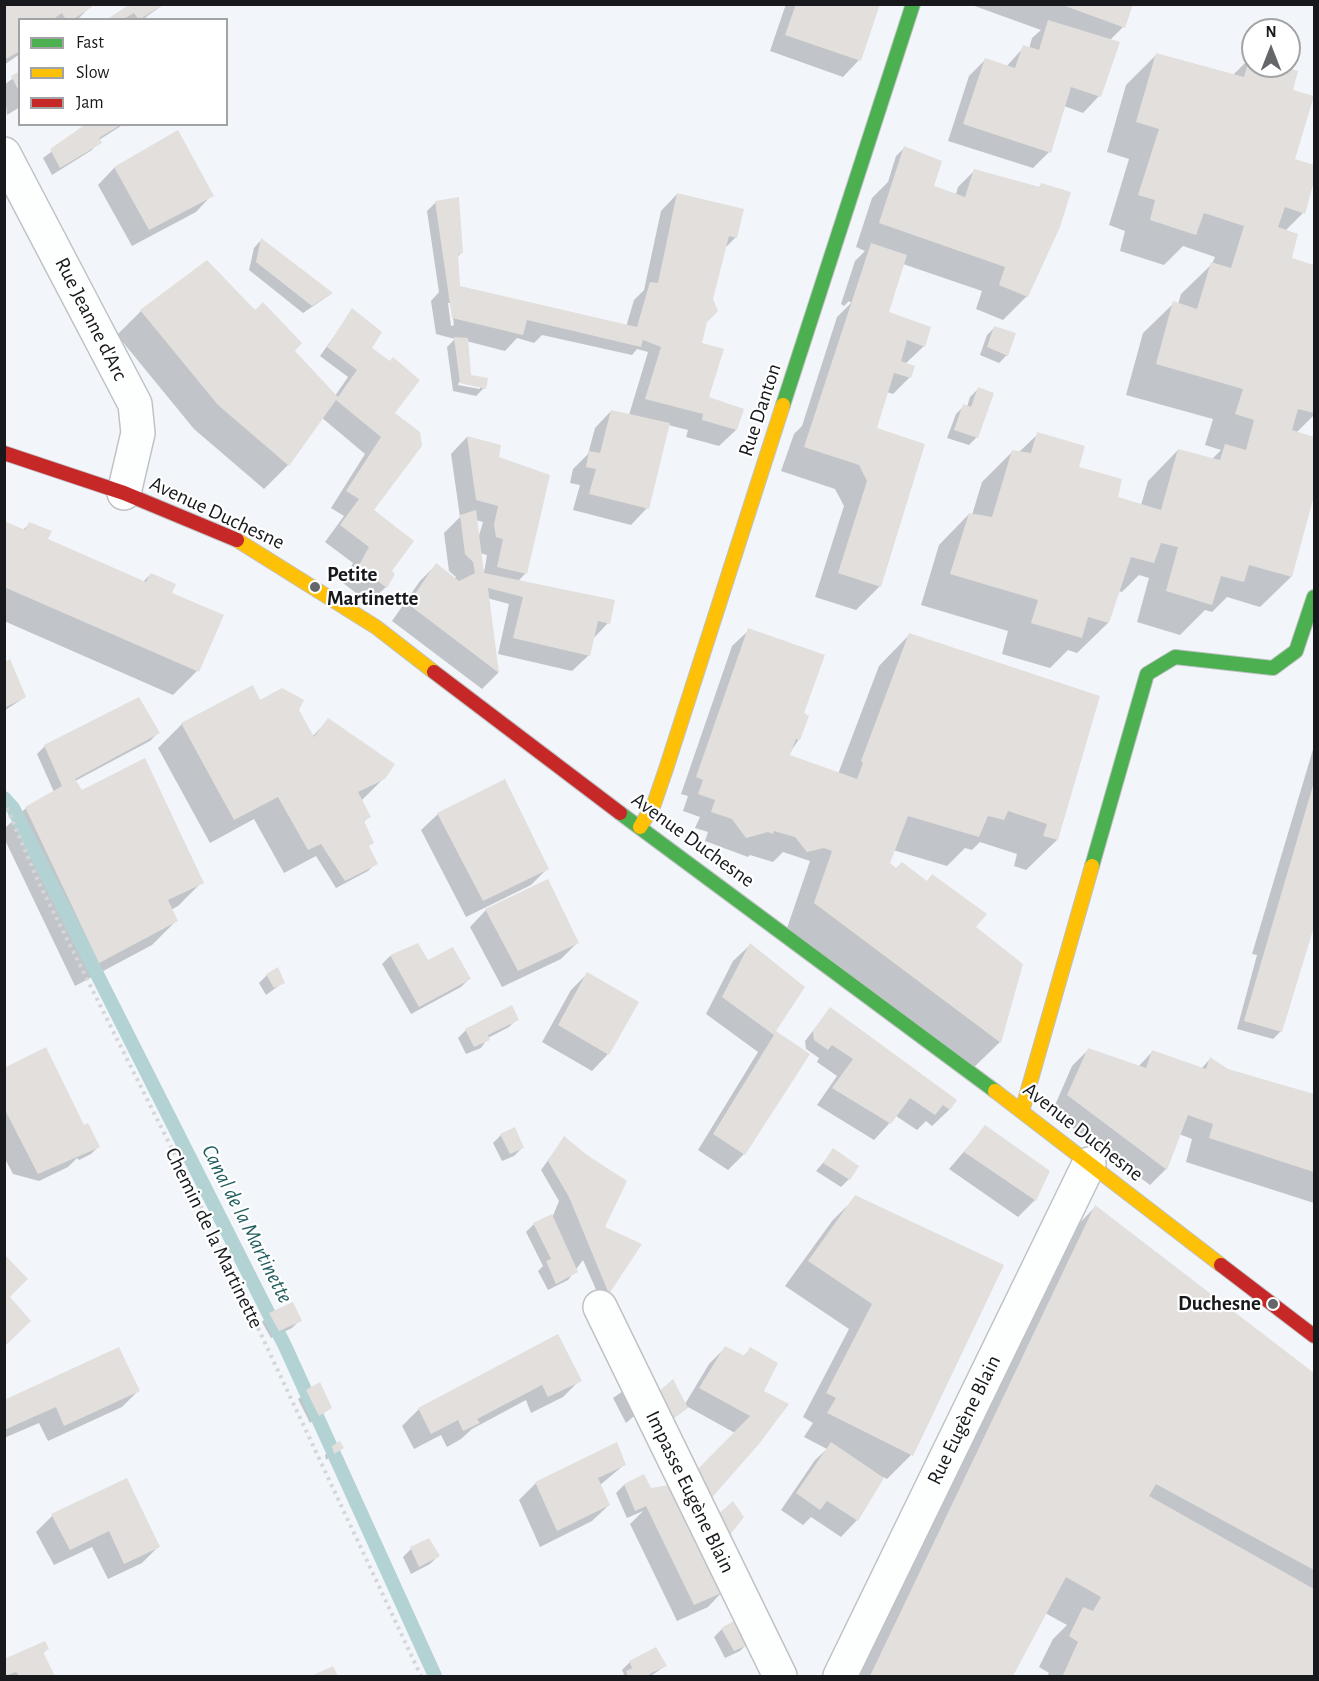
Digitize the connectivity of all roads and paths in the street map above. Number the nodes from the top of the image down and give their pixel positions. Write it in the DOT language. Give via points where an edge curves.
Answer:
graph roads {
  1 [pos="913,4"];
  2 [pos="4,154"];
  3 [pos="4,453"];
  4 [pos="124,493"];
  5 [pos="1314,597"];
  6 [pos="4,801"];
  7 [pos="640,827"];
  8 [pos="1022,1111"];
  9 [pos="1089,1164"];
  10 [pos="600,1307"];
  11 [pos="1314,1336"];
  12 [pos="421,1677"];
  13 [pos="780,1677"];
  14 [pos="840,1677"];
  1 -- 7 [label="main road, Rue Danton" via="666,769 654,804"];
  2 -- 4 [label="street, Rue Jeanne d'Arc" via="135,404 138,434"];
  3 -- 4 [label="main road, Avenue Duchesne"];
  4 -- 7 [label="main road, Avenue Duchesne" via="236,540 315,586 376,627"];
  5 -- 8 [label="main road" via="1296,651 1273,668 1175,657 1147,674"];
  6 -- 12 [label="path, Chemin de la Martinette" via="39,883 206,1217"];
  7 -- 8 [label="main road, Avenue Duchesne"];
  8 -- 9 [label="main road, Avenue Duchesne"];
  9 -- 11 [label="main road, Avenue Duchesne"];
  9 -- 14 [label="street, Rue Eugène Blain"];
  10 -- 13 [label="street, Impasse Eugène Blain"];
}
